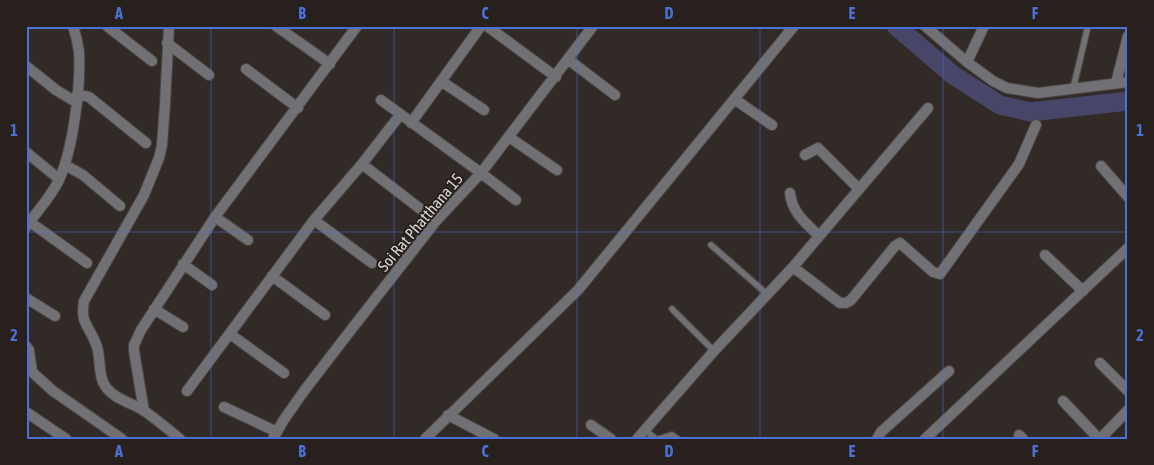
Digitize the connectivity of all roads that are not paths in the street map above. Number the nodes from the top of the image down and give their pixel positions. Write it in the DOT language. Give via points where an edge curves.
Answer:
graph roads {
  1 [pos="73,26"];
  2 [pos="106,26"];
  3 [pos="169,26"];
  4 [pos="276,26"];
  5 [pos="357,26"];
  6 [pos="594,26"];
  7 [pos="794,26"];
  8 [pos="925,26"];
  9 [pos="984,26"];
  10 [pos="1088,26"];
  11 [pos="480,27"];
  12 [pos="1128,36"];
  13 [pos="167,43"];
  14 [pos="569,60"];
  15 [pos="152,61"];
  16 [pos="967,62"];
  17 [pos="330,64"];
  18 [pos="26,66"];
  19 [pos="246,69"];
  20 [pos="209,74"];
  21 [pos="556,77"];
  22 [pos="441,81"];
  23 [pos="1128,82"];
  24 [pos="1116,83"];
  25 [pos="1073,89"];
  26 [pos="615,95"];
  27 [pos="76,98"];
  28 [pos="734,99"];
  29 [pos="381,100"];
  30 [pos="298,108"];
  31 [pos="928,108"];
  32 [pos="484,110"];
  33 [pos="400,115"];
  34 [pos="411,123"];
  35 [pos="1036,125"];
  36 [pos="772,126"];
  37 [pos="509,137"];
  38 [pos="146,143"];
  39 [pos="26,152"];
  40 [pos="805,155"];
  41 [pos="362,164"];
  42 [pos="65,165"];
  43 [pos="1101,166"];
  44 [pos="557,170"];
  45 [pos="481,173"];
  46 [pos="59,179"];
  47 [pos="859,189"];
  48 [pos="790,193"];
  49 [pos="1128,197"];
  50 [pos="516,200"];
  51 [pos="120,206"];
  52 [pos="215,217"];
  53 [pos="314,220"];
  54 [pos="436,221"];
  55 [pos="28,224"];
  56 [pos="819,236"];
  57 [pos="248,240"];
  58 [pos="711,245"];
  59 [pos="1128,248"];
  60 [pos="1045,255"];
  61 [pos="372,262"];
  62 [pos="87,263"];
  63 [pos="183,264"];
  64 [pos="793,266"];
  65 [pos="272,276"];
  66 [pos="212,284"];
  67 [pos="1083,291"];
  68 [pos="767,294"];
  69 [pos="26,298"];
  70 [pos="154,308"];
  71 [pos="672,309"];
  72 [pos="326,315"];
  73 [pos="55,316"];
  74 [pos="183,328"];
  75 [pos="230,334"];
  76 [pos="26,346"];
  77 [pos="714,351"];
  78 [pos="1100,363"];
  79 [pos="29,371"];
  80 [pos="949,371"];
  81 [pos="284,373"];
  82 [pos="187,391"];
  83 [pos="1128,391"];
  84 [pos="1063,401"];
  85 [pos="224,407"];
  86 [pos="1128,410"];
  87 [pos="144,411"];
  88 [pos="26,412"];
  89 [pos="448,415"];
  90 [pos="591,425"];
  91 [pos="645,430"];
  92 [pos="275,435"];
  93 [pos="66,439"];
  94 [pos="122,439"];
  95 [pos="180,439"];
  96 [pos="425,439"];
  97 [pos="494,439"];
  98 [pos="611,439"];
  99 [pos="637,439"];
  100 [pos="657,439"];
  101 [pos="678,439"];
  102 [pos="877,439"];
  103 [pos="925,439"];
  104 [pos="1100,439"];
  1 -- 27 [label="street" via="79,52"];
  2 -- 15 [label="street"];
  3 -- 13 [label="street"];
  4 -- 17 [label="street"];
  5 -- 17 [label="street"];
  6 -- 14 [label="street, Soi Rat Phatthana 15"];
  7 -- 28 [label="street"];
  8 -- 16 [label="street"];
  9 -- 16 [label="street"];
  10 -- 25 [label="lane"];
  11 -- 21 [label="street"];
  11 -- 22 [label="street"];
  12 -- 24 [label="street"];
  13 -- 20 [label="street"];
  13 -- 87 [label="street" via="162,145 156,167 144,195 84,301 82,312 97,346 103,383 117,397"];
  14 -- 21 [label="street, Soi Rat Phatthana 15"];
  14 -- 26 [label="street"];
  16 -- 25 [label="street" via="1006,88 1038,93"];
  17 -- 30 [label="street"];
  18 -- 27 [label="street" via="56,90"];
  19 -- 30 [label="street"];
  21 -- 37 [label="street, Soi Rat Phatthana 15"];
  22 -- 32 [label="street"];
  22 -- 34 [label="street"];
  23 -- 24 [label="street"];
  24 -- 25 [label="street"];
  27 -- 38 [label="street" via="89,97"];
  27 -- 42 [label="street"];
  28 -- 36 [label="street"];
  28 -- 89 [label="street" via="578,290"];
  29 -- 33 [label="street"];
  30 -- 52 [label="street"];
  31 -- 47 [label="street"];
  33 -- 34 [label="street"];
  33 -- 41 [label="street"];
  34 -- 45 [label="street"];
  35 -- 64 [label="street" via="1019,164 940,274 933,272 900,243 846,304 840,303"];
  37 -- 44 [label="street"];
  37 -- 45 [label="street, Soi Rat Phatthana 15"];
  39 -- 46 [label="street"];
  40 -- 47 [label="street" via="818,148"];
  41 -- 53 [label="street"];
  41 -- 54 [label="street"];
  42 -- 46 [label="street"];
  42 -- 51 [label="street" via="83,175"];
  43 -- 49 [label="street"];
  45 -- 50 [label="street"];
  45 -- 54 [label="street, Soi Rat Phatthana 15"];
  46 -- 55 [label="street"];
  47 -- 56 [label="street"];
  48 -- 56 [label="street" via="795,212"];
  52 -- 57 [label="street"];
  52 -- 63 [label="street"];
  53 -- 61 [label="street"];
  53 -- 65 [label="street"];
  54 -- 92 [label="street, Soi Rat Phatthana 15" via="304,391"];
  55 -- 62 [label="street"];
  56 -- 64 [label="street"];
  58 -- 68 [label="lane"];
  59 -- 67 [label="street"];
  60 -- 67 [label="street"];
  63 -- 66 [label="street"];
  63 -- 70 [label="street"];
  64 -- 68 [label="street"];
  65 -- 72 [label="street"];
  65 -- 75 [label="street"];
  67 -- 103 [label="street"];
  68 -- 77 [label="street"];
  69 -- 73 [label="street"];
  70 -- 74 [label="street"];
  70 -- 87 [label="street" via="134,345"];
  71 -- 77 [label="lane"];
  75 -- 81 [label="street"];
  75 -- 82 [label="street"];
  76 -- 79 [label="street" via="29,350"];
  77 -- 91 [label="street"];
  78 -- 83 [label="street"];
  79 -- 94 [label="street"];
  80 -- 102 [label="street"];
  84 -- 104 [label="street"];
  85 -- 92 [label="street"];
  86 -- 104 [label="street"];
  87 -- 95 [label="street"];
  88 -- 93 [label="street"];
  89 -- 96 [label="street"];
  89 -- 97 [label="street"];
  90 -- 98 [label="street"];
  91 -- 99 [label="street"];
  91 -- 100 [label="lane"];
  100 -- 101 [label="lane" via="672,435"];
}
